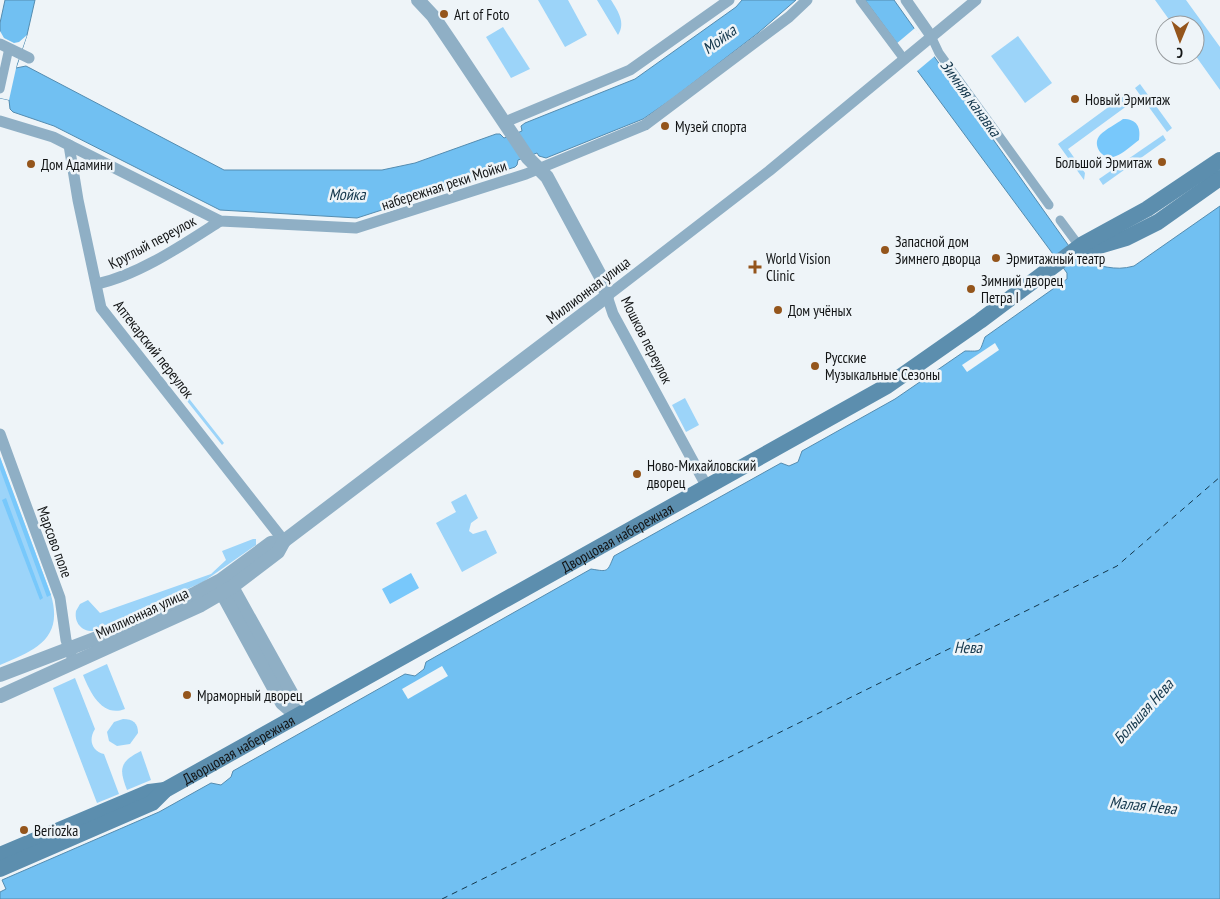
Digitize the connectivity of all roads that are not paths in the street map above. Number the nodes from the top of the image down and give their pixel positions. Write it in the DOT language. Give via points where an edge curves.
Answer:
graph roads {
  1 [pos="729,0"];
  2 [pos="807,0"];
  3 [pos="860,0"];
  4 [pos="906,0"];
  5 [pos="976,0"];
  6 [pos="421,2"];
  7 [pos="928,39"];
  8 [pos="4,46"];
  9 [pos="25,56"];
  10 [pos="905,58"];
  11 [pos="0,89"];
  12 [pos="0,121"];
  13 [pos="508,128"];
  14 [pos="69,145"];
  15 [pos="1220,160"];
  16 [pos="539,169"];
  17 [pos="1220,178"];
  18 [pos="1049,205"];
  19 [pos="1060,220"];
  20 [pos="220,221"];
  21 [pos="1078,249"];
  22 [pos="97,284"];
  23 [pos="607,296"];
  24 [pos="0,434"];
  25 [pos="707,487"];
  26 [pos="284,541"];
  27 [pos="225,587"];
  28 [pos="68,649"];
  29 [pos="74,663"];
  30 [pos="0,675"];
  31 [pos="0,696"];
  32 [pos="297,716"];
  33 [pos="166,790"];
  34 [pos="0,855"];
  35 [pos="0,869"];
  1 -- 13 [label="street" via="630,70"];
  2 -- 16 [label="street, набережная реки Мойки" via="789,18 650,121"];
  3 -- 10 [label="street"];
  4 -- 7 [label="street"];
  5 -- 7 [label="street"];
  6 -- 13 [label="street, Мошков переулок"];
  7 -- 10 [label="street, Миллионная улица"];
  7 -- 18 [label="street"];
  8 -- 9 [label="street"];
  8 -- 11 [label="street"];
  10 -- 23 [label="street, Миллионная улица" via="769,172"];
  12 -- 14 [label="street, набережная реки Мойки"];
  13 -- 16 [label="street, Мошков переулок"];
  14 -- 20 [label="street, набережная реки Мойки"];
  14 -- 22 [label="street, Аптекарский переулок"];
  15 -- 21 [label="main road" via="1147,209"];
  16 -- 20 [label="street, набережная реки Мойки" via="356,228"];
  16 -- 23 [label="street, Мошков переулок" via="547,177 602,279"];
  17 -- 21 [label="main road" via="1158,222 1126,238 1087,250"];
  19 -- 21 [label="street"];
  20 -- 22 [label="street, Круглый переулок" via="124,276"];
  21 -- 25 [label="main road, Дворцовая набережная" via="886,386"];
  22 -- 26 [label="street, Аптекарский переулок" via="102,308"];
  23 -- 25 [label="street, Мошков переулок" via="613,314"];
  23 -- 26 [label="street, Миллионная улица"];
  24 -- 28 [label="street, Марсово поле" via="60,598"];
  25 -- 32 [label="main road, Дворцовая набережная"];
  26 -- 27 [label="street, Миллионная улица" via="271,543"];
  27 -- 28 [label="street, Миллионная улица" via="196,594"];
  27 -- 29 [label="street, Миллионная улица" via="201,605"];
  27 -- 32 [label="street" via="295,700"];
  28 -- 29 [label="street, Марсово поле"];
  28 -- 30 [label="street, Миллионная улица"];
  29 -- 31 [label="street, Миллионная улица"];
  32 -- 33 [label="main road, Дворцовая набережная"];
  33 -- 34 [label="main road, Дворцовая набережная" via="149,792"];
  33 -- 35 [label="main road, Дворцовая набережная" via="152,803"];
}
